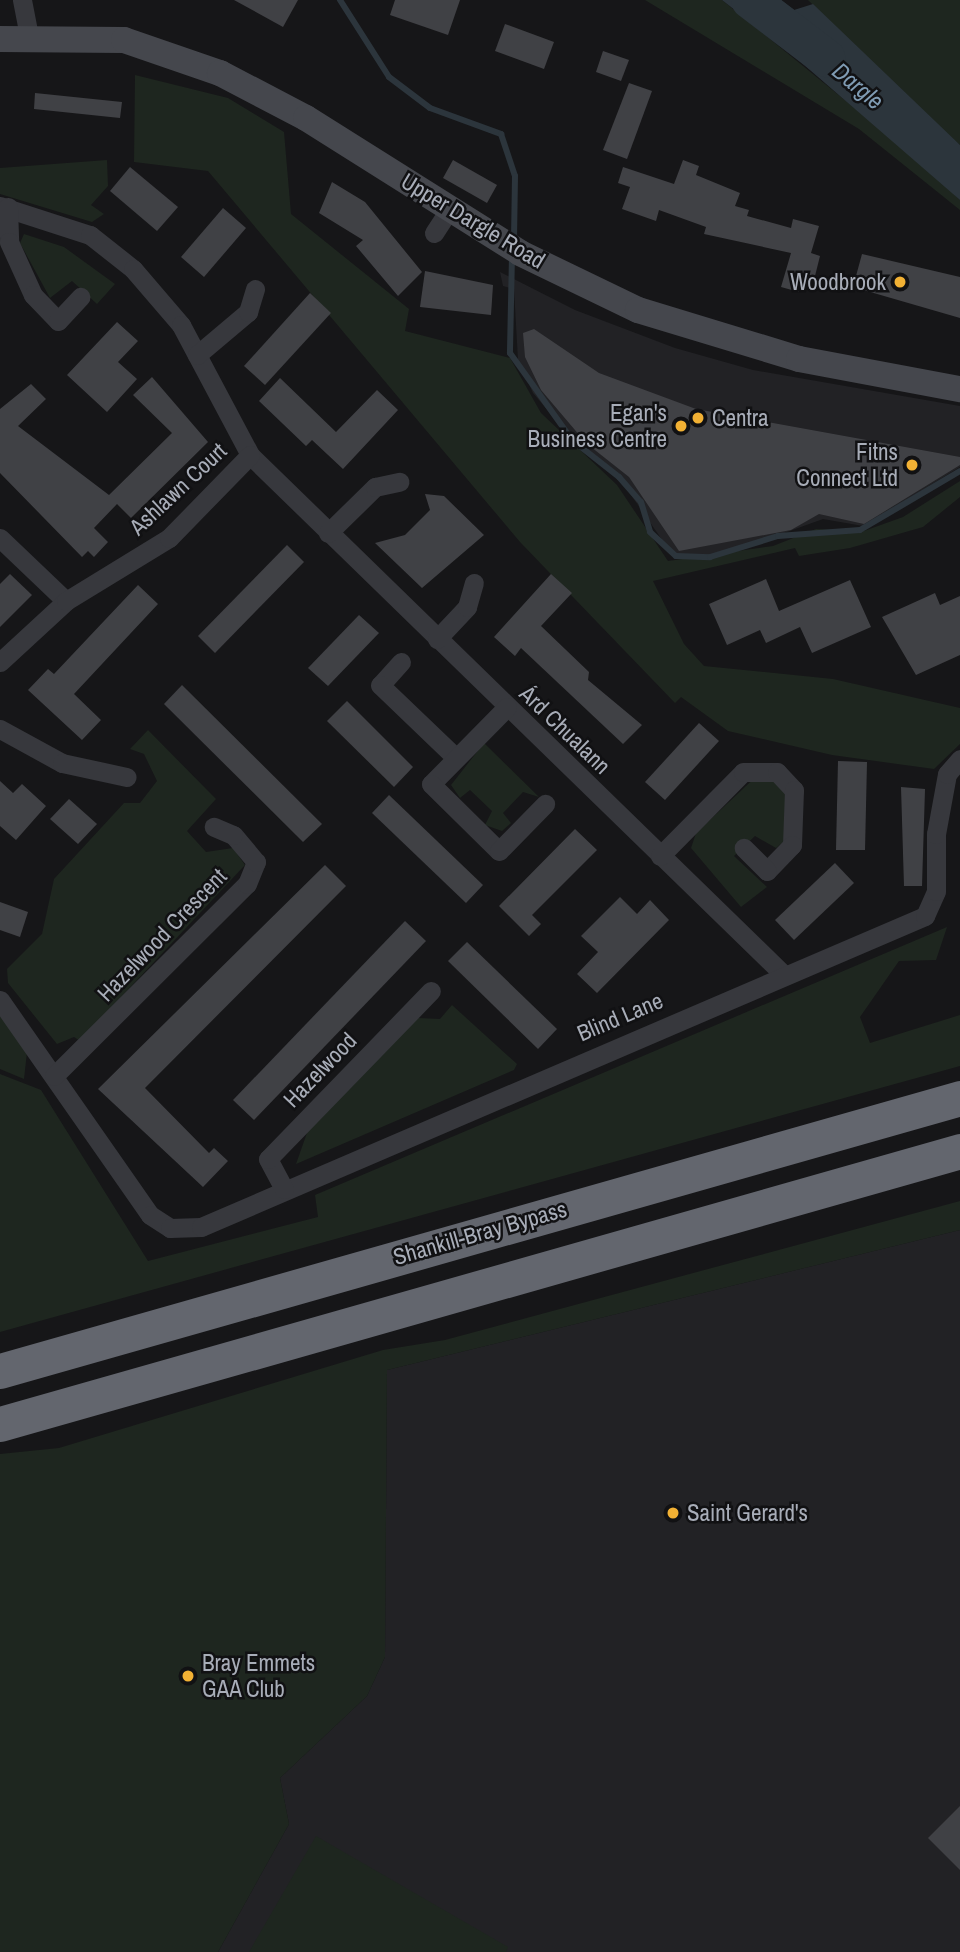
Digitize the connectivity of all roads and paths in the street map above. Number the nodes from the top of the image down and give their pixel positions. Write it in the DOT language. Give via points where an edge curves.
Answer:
graph roads {
  1 [pos="22,0"];
  2 [pos="29,37"];
  3 [pos="0,39"];
  4 [pos="4,206"];
  5 [pos="450,208"];
  6 [pos="434,233"];
  7 [pos="255,289"];
  8 [pos="80,297"];
  9 [pos="197,355"];
  10 [pos="960,389"];
  11 [pos="250,454"];
  12 [pos="399,482"];
  13 [pos="328,533"];
  14 [pos="0,538"];
  15 [pos="474,583"];
  16 [pos="66,601"];
  17 [pos="437,639"];
  18 [pos="0,662"];
  19 [pos="401,662"];
  20 [pos="507,706"];
  21 [pos="0,729"];
  22 [pos="456,758"];
  23 [pos="960,759"];
  24 [pos="127,776"];
  25 [pos="545,804"];
  26 [pos="214,827"];
  27 [pos="744,848"];
  28 [pos="660,856"];
  29 [pos="783,974"];
  30 [pos="431,991"];
  31 [pos="0,1000"];
  32 [pos="54,1076"];
  33 [pos="960,1098"];
  34 [pos="960,1151"];
  35 [pos="284,1189"];
  36 [pos="0,1371"];
  37 [pos="0,1424"];
  1 -- 2 [label="street"];
  2 -- 3 [label="main road, Upper Dargle Road"];
  2 -- 5 [label="main road, Upper Dargle Road" via="124,40 220,73"];
  4 -- 8 [label="street" via="9,242 33,295 58,321"];
  4 -- 9 [label="street, Árd Chualann" via="57,220 124,260 160,297"];
  5 -- 6 [label="street"];
  5 -- 10 [label="main road, Upper Dargle Road" via="511,247 638,310 799,359"];
  7 -- 9 [label="street" via="248,312"];
  9 -- 11 [label="street, Árd Chualann"];
  11 -- 13 [label="street, Árd Chualann"];
  11 -- 16 [label="street, Ashlawn Court" via="169,538"];
  12 -- 13 [label="street" via="375,487"];
  13 -- 17 [label="street, Árd Chualann"];
  14 -- 16 [label="street"];
  15 -- 17 [label="street" via="467,607"];
  16 -- 18 [label="street, Ashlawn Court"];
  17 -- 20 [label="street, Árd Chualann"];
  19 -- 22 [label="street" via="380,685"];
  20 -- 22 [label="street"];
  20 -- 28 [label="street, Árd Chualann"];
  21 -- 24 [label="street" via="62,763"];
  22 -- 25 [label="street" via="431,784 499,850"];
  23 -- 29 [label="street, Blind Lane" via="947,774 936,834 936,891 925,916"];
  26 -- 32 [label="street, Hazelwood Crescent" via="233,835 256,862 247,884"];
  27 -- 28 [label="street" via="767,872 792,845 794,790 777,772 743,772"];
  28 -- 29 [label="street, Árd Chualann"];
  29 -- 35 [label="street, Blind Lane"];
  30 -- 35 [label="street, Hazelwood" via="268,1159"];
  31 -- 32 [label="street"];
  32 -- 35 [label="street, Blind Lane" via="150,1215 183,1230"];
  33 -- 36 [label="highway, Shankill-Bray Bypass"];
  34 -- 37 [label="highway"];
}
